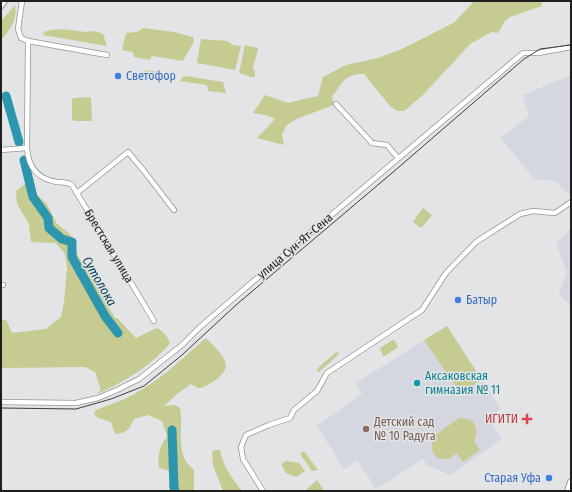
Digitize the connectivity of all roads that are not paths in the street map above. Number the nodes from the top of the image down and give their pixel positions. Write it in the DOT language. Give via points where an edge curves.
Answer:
graph roads {
  1 [pos="4,1"];
  2 [pos="22,1"];
  3 [pos="1,6"];
  4 [pos="28,41"];
  5 [pos="571,47"];
  6 [pos="107,55"];
  7 [pos="336,104"];
  8 [pos="27,148"];
  9 [pos="1,150"];
  10 [pos="398,158"];
  11 [pos="77,193"];
  12 [pos="571,202"];
  13 [pos="174,210"];
  14 [pos="154,320"];
  15 [pos="1,402"];
  16 [pos="571,482"];
  17 [pos="263,491"];
  18 [pos="568,491"];
  1 -- 3 [label="main road"];
  2 -- 4 [label="street" via="18,29 21,38"];
  4 -- 6 [label="street"];
  4 -- 8 [label="street"];
  5 -- 10 [label="street, улица Сун-Ят-Сена" via="523,53"];
  7 -- 10 [label="street" via="372,143 387,145"];
  8 -- 9 [label="street"];
  8 -- 11 [label="street, Брестская улица" via="28,160 34,171 46,179 70,183"];
  10 -- 15 [label="street, улица Сун-Ят-Сена" via="205,322 182,345 139,379 98,398 76,403"];
  11 -- 13 [label="street" via="128,152"];
  11 -- 14 [label="street, Брестская улица"];
  12 -- 17 [label="street" via="555,213 533,211 520,214 476,242 446,273 422,310 327,373 317,391 294,410 290,418 246,435 241,447 243,459"];
  16 -- 18 [label="main road"];
}
